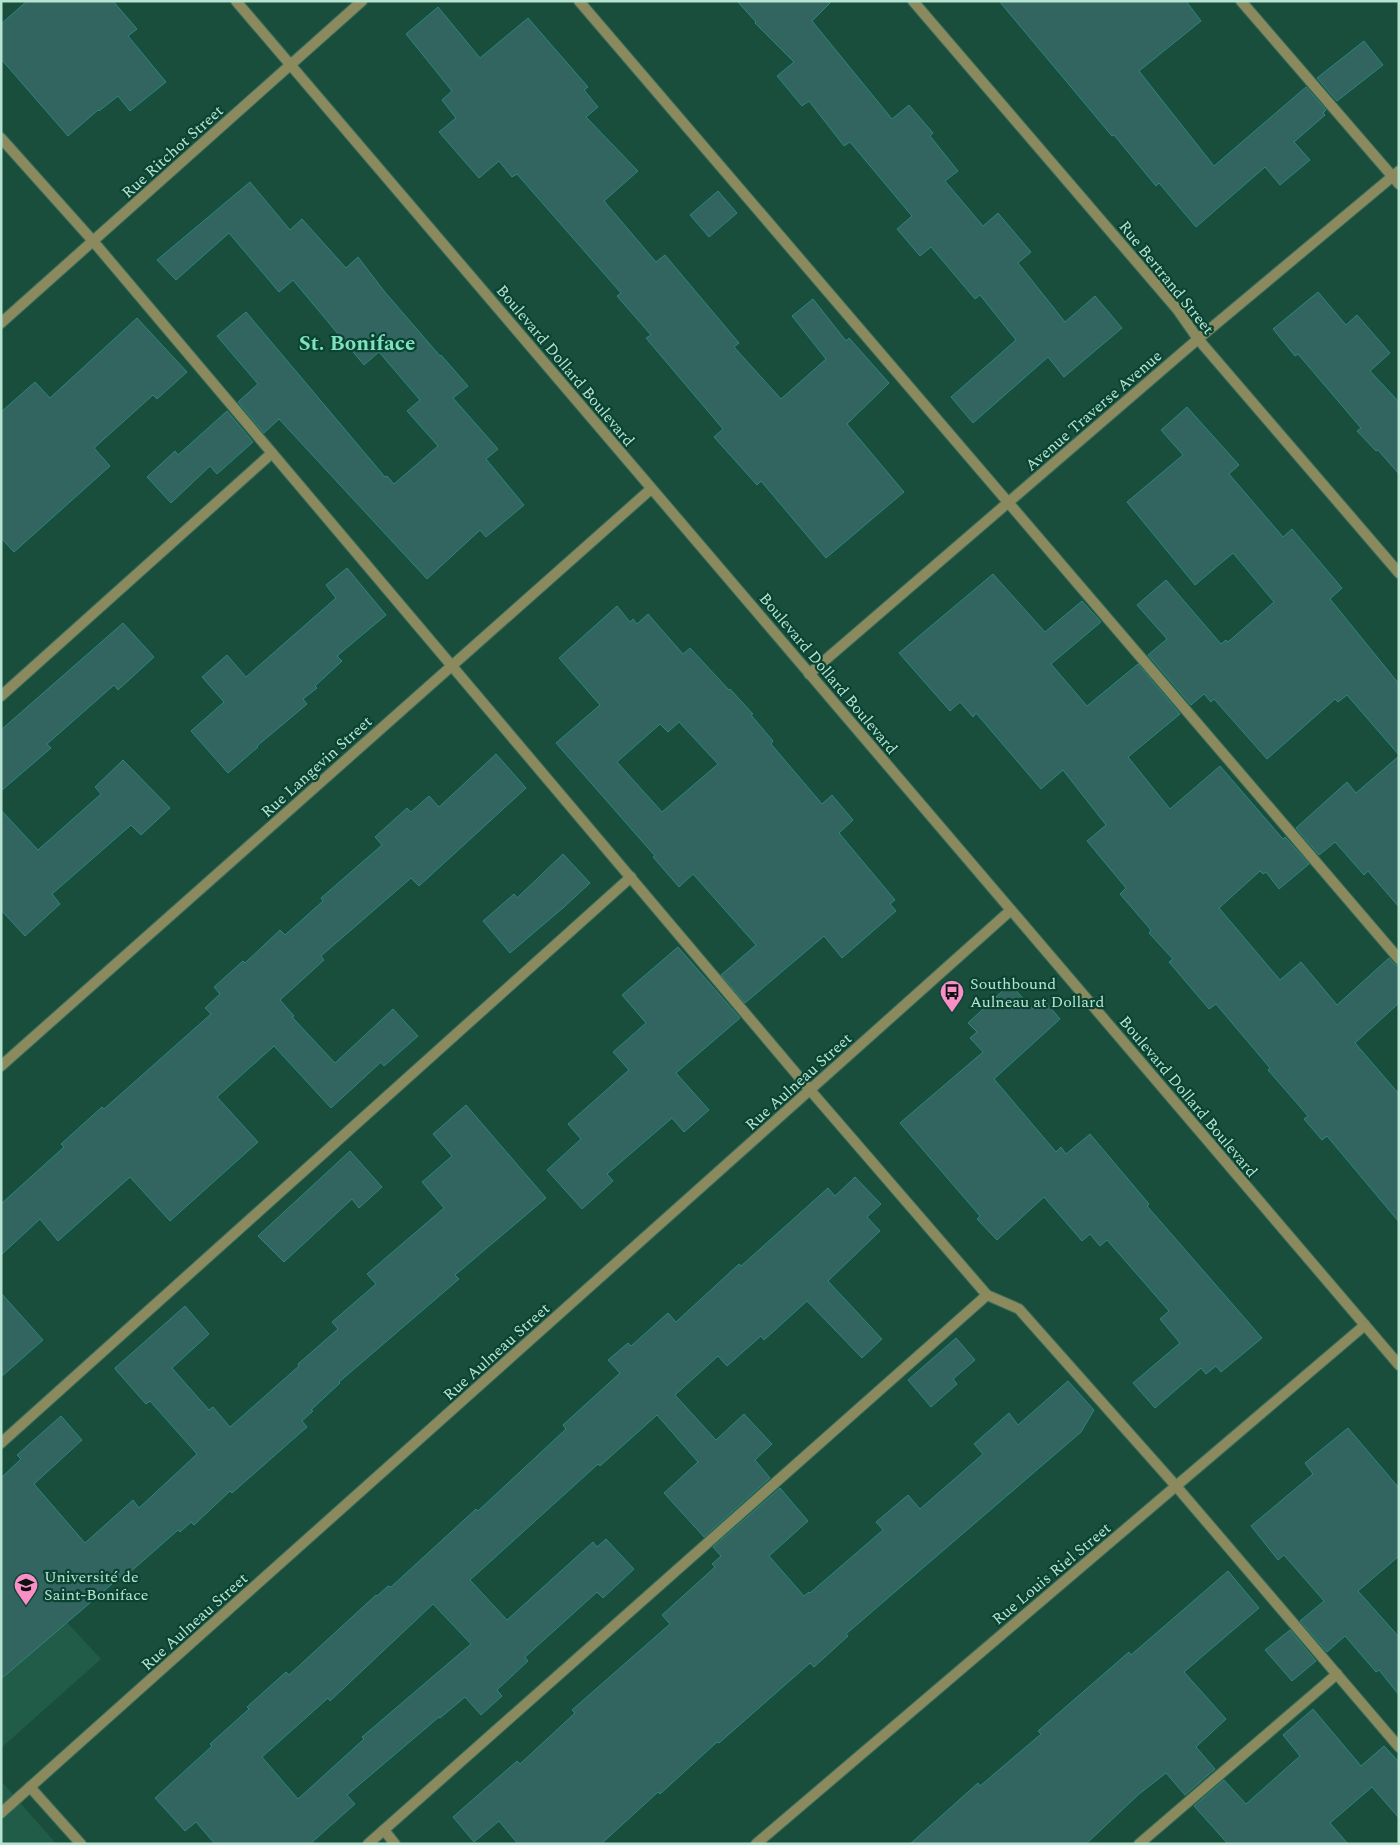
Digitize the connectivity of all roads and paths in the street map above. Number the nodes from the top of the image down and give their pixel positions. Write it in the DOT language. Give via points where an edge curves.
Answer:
graph roads {
  1 [pos="236,1"];
  2 [pos="362,1"];
  3 [pos="579,1"];
  4 [pos="913,1"];
  5 [pos="1241,1"];
  6 [pos="291,65"];
  7 [pos="1,138"];
  8 [pos="1397,177"];
  9 [pos="93,241"];
  10 [pos="1,323"];
  11 [pos="1198,339"];
  12 [pos="272,453"];
  13 [pos="651,489"];
  14 [pos="1008,504"];
  15 [pos="1399,573"];
  16 [pos="452,665"];
  17 [pos="809,674"];
  18 [pos="1,696"];
  19 [pos="631,877"];
  20 [pos="1011,910"];
  21 [pos="1399,959"];
  22 [pos="1,1066"];
  23 [pos="810,1090"];
  24 [pos="987,1295"];
  25 [pos="1365,1325"];
  26 [pos="1399,1365"];
  27 [pos="1,1443"];
  28 [pos="1176,1486"];
  29 [pos="1337,1674"];
  30 [pos="1399,1747"];
  31 [pos="30,1787"];
  32 [pos="1,1814"];
  33 [pos="384,1830"];
  34 [pos="81,1844"];
  35 [pos="368,1844"];
  36 [pos="396,1844"];
  37 [pos="756,1844"];
  38 [pos="1139,1844"];
  1 -- 6 [label="street, Boulevard Dollard Boulevard"];
  2 -- 6 [label="street, Rue Ritchot Street"];
  3 -- 14 [label="street"];
  4 -- 11 [label="street, Rue Bertrand Street" via="1177,309"];
  5 -- 8 [label="street"];
  6 -- 9 [label="street, Rue Ritchot Street"];
  6 -- 13 [label="street, Boulevard Dollard Boulevard"];
  7 -- 9 [label="street"];
  8 -- 11 [label="street, Avenue Traverse Avenue"];
  9 -- 10 [label="street, Rue Ritchot Street"];
  9 -- 12 [label="street"];
  11 -- 14 [label="street, Avenue Traverse Avenue"];
  11 -- 15 [label="street, Rue Bertrand Street"];
  12 -- 16 [label="street"];
  12 -- 18 [label="street"];
  13 -- 16 [label="street, Rue Langevin Street"];
  13 -- 17 [label="street, Boulevard Dollard Boulevard"];
  14 -- 17 [label="street, Avenue Traverse Avenue"];
  14 -- 21 [label="street"];
  16 -- 19 [label="street"];
  16 -- 22 [label="street, Rue Langevin Street"];
  17 -- 20 [label="street, Boulevard Dollard Boulevard"];
  19 -- 23 [label="street"];
  19 -- 27 [label="street"];
  20 -- 23 [label="street, Rue Aulneau Street"];
  20 -- 25 [label="street, Boulevard Dollard Boulevard"];
  23 -- 24 [label="street"];
  23 -- 31 [label="street, Rue Aulneau Street"];
  24 -- 28 [label="street" via="1019,1309"];
  24 -- 33 [label="street"];
  25 -- 26 [label="street, Boulevard Dollard Boulevard"];
  25 -- 28 [label="street, Rue Louis Riel Street"];
  28 -- 29 [label="street"];
  28 -- 37 [label="street, Rue Louis Riel Street"];
  29 -- 30 [label="street"];
  29 -- 38 [label="street"];
  31 -- 32 [label="street, Rue Aulneau Street"];
  31 -- 34 [label="street"];
  33 -- 35 [label="street"];
  33 -- 36 [label="street"];
}
